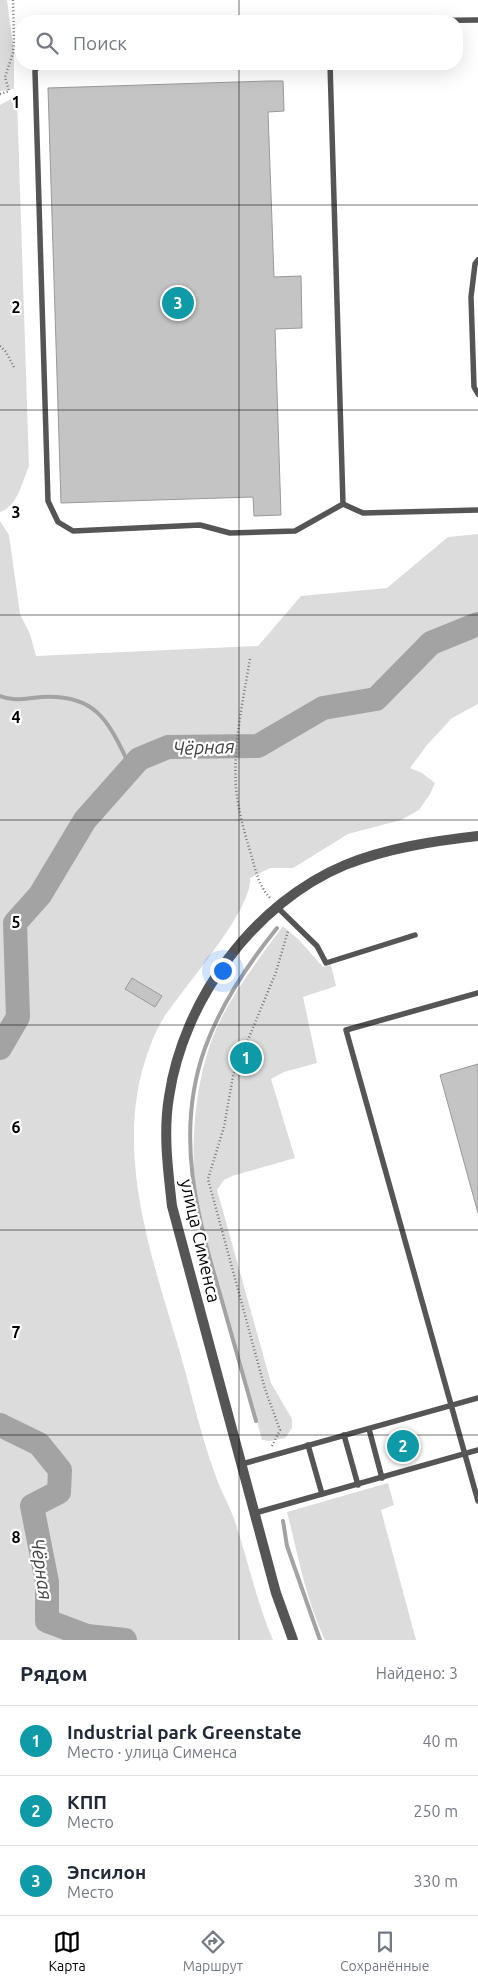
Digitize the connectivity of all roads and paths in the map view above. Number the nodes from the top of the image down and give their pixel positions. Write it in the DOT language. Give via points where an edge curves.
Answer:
graph roads {
  1 [pos="12,0"];
  2 [pos="463,20"];
  3 [pos="478,20"];
  4 [pos="36,70"];
  5 [pos="330,70"];
  6 [pos="0,94"];
  7 [pos="478,260"];
  8 [pos="0,346"];
  9 [pos="15,369"];
  10 [pos="478,394"];
  11 [pos="343,504"];
  12 [pos="478,510"];
  13 [pos="250,659"];
  14 [pos="478,836"];
  15 [pos="266,894"];
  16 [pos="277,907"];
  17 [pos="291,920"];
  18 [pos="415,935"];
  19 [pos="478,993"];
  20 [pos="478,1398"];
  21 [pos="451,1405"];
  22 [pos="369,1429"];
  23 [pos="344,1436"];
  24 [pos="308,1446"];
  25 [pos="271,1449"];
  26 [pos="478,1450"];
  27 [pos="464,1454"];
  28 [pos="242,1464"];
  29 [pos="382,1478"];
  30 [pos="358,1485"];
  31 [pos="322,1494"];
  32 [pos="478,1501"];
  33 [pos="255,1513"];
  34 [pos="293,1640"];
  1 -- 6 [label="path" via="13,53 5,77 9,92"];
  2 -- 3 [label="lane"];
  4 -- 11 [label="lane" via="48,501 58,522 74,531 200,525 230,533 295,531"];
  5 -- 11 [label="lane"];
  7 -- 10 [label="lane" via="471,297 474,387"];
  8 -- 9 [label="path"];
  11 -- 12 [label="lane" via="363,513"];
  13 -- 15 [label="path" via="238,732 236,789 261,887"];
  14 -- 16 [label="street, улица Сименса" via="394,850 345,865 298,891"];
  16 -- 17 [label="lane"];
  16 -- 28 [label="street, улица Сименса" via="256,924 207,992 182,1042 169,1097 166,1153 172,1206"];
  17 -- 18 [label="lane" via="317,946 326,963"];
  17 -- 25 [label="path" via="276,972 233,1076 224,1127 208,1179 265,1389 280,1430"];
  19 -- 21 [label="lane" via="346,1030"];
  20 -- 21 [label="lane"];
  21 -- 22 [label="lane"];
  21 -- 27 [label="lane"];
  22 -- 23 [label="lane"];
  22 -- 29 [label="lane"];
  23 -- 24 [label="lane"];
  23 -- 30 [label="lane"];
  24 -- 28 [label="lane"];
  24 -- 31 [label="lane"];
  26 -- 27 [label="lane"];
  27 -- 29 [label="lane"];
  27 -- 32 [label="lane"];
  28 -- 33 [label="street, улица Сименса"];
  29 -- 30 [label="lane"];
  30 -- 31 [label="lane"];
  31 -- 33 [label="lane"];
  33 -- 34 [label="street, улица Сименса" via="276,1593"];
}
